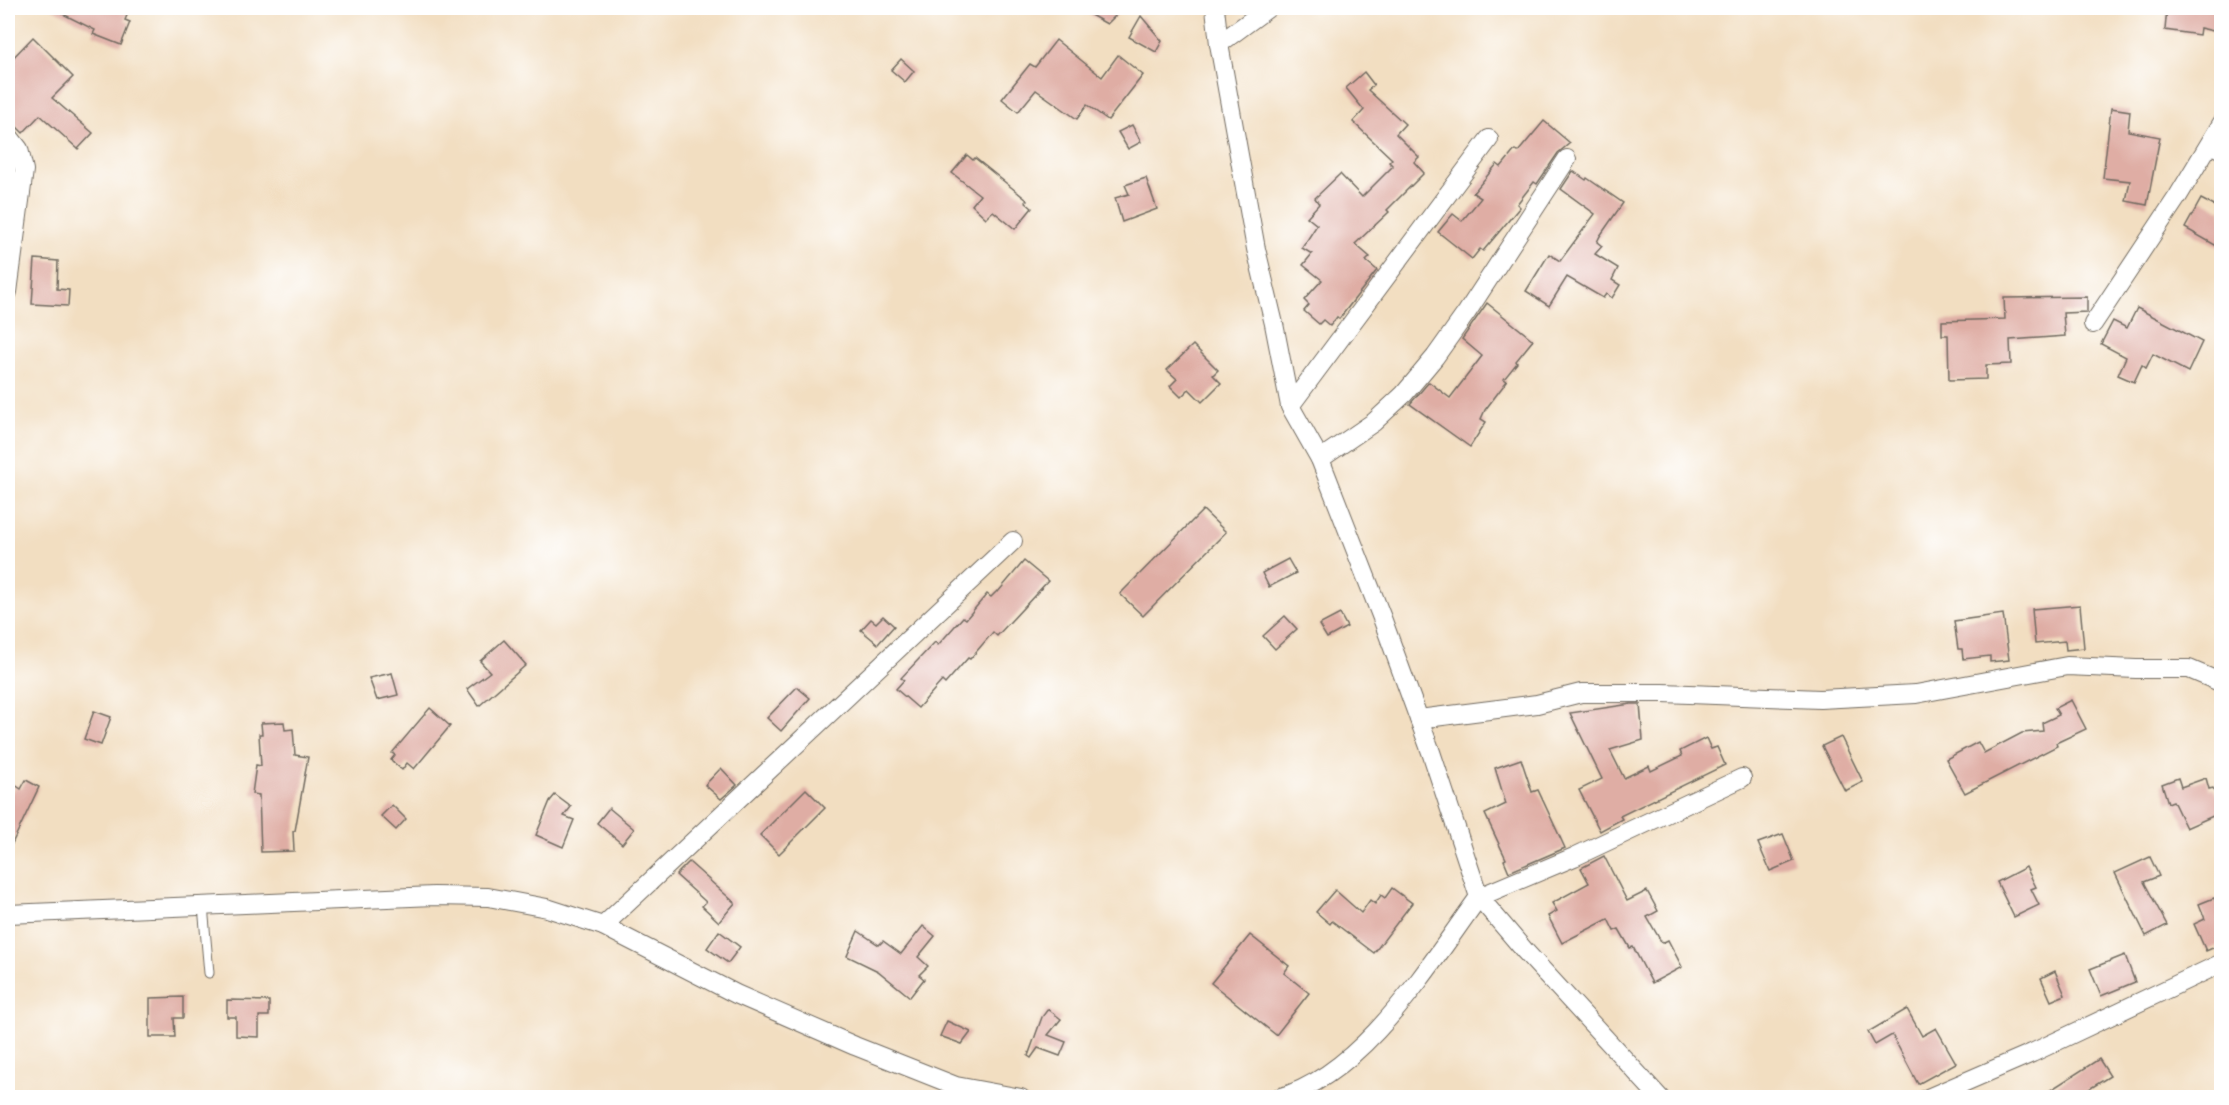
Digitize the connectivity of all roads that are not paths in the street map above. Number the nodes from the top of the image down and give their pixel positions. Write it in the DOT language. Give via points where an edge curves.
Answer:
graph roads {
  1 [pos="1215,8"];
  2 [pos="1268,8"];
  3 [pos="1219,44"];
  4 [pos="2222,123"];
  5 [pos="8,135"];
  6 [pos="1489,139"];
  7 [pos="2214,151"];
  8 [pos="1567,159"];
  9 [pos="8,292"];
  10 [pos="2093,324"];
  11 [pos="1290,406"];
  12 [pos="1320,459"];
  13 [pos="1013,541"];
  14 [pos="2222,683"];
  15 [pos="1419,719"];
  16 [pos="1742,778"];
  17 [pos="1479,897"];
  18 [pos="203,906"];
  19 [pos="8,914"];
  20 [pos="603,926"];
  21 [pos="2222,963"];
  22 [pos="209,973"];
  23 [pos="1021,1098"];
  24 [pos="1278,1098"];
  25 [pos="1660,1098"];
  26 [pos="1928,1098"];
  1 -- 3 [label="street"];
  2 -- 3 [label="street"];
  3 -- 11 [label="street" via="1256,249"];
  4 -- 7 [label="street"];
  5 -- 9 [label="street" via="19,149 24,170"];
  6 -- 11 [label="street"];
  7 -- 10 [label="street" via="2178,196"];
  8 -- 12 [label="street" via="1435,357 1374,422"];
  11 -- 12 [label="street"];
  12 -- 15 [label="street"];
  13 -- 20 [label="street"];
  14 -- 15 [label="street" via="2189,669 2067,666 1916,694 1820,699 1581,693 1538,704"];
  15 -- 17 [label="street"];
  16 -- 17 [label="street"];
  17 -- 24 [label="street" via="1392,1014 1350,1057 1293,1094"];
  17 -- 25 [label="street"];
  18 -- 19 [label="street"];
  18 -- 20 [label="street" via="488,897 547,908"];
  18 -- 22 [label="lane"];
  20 -- 23 [label="street" via="736,994 855,1047 956,1086"];
  21 -- 26 [label="street"];
}
